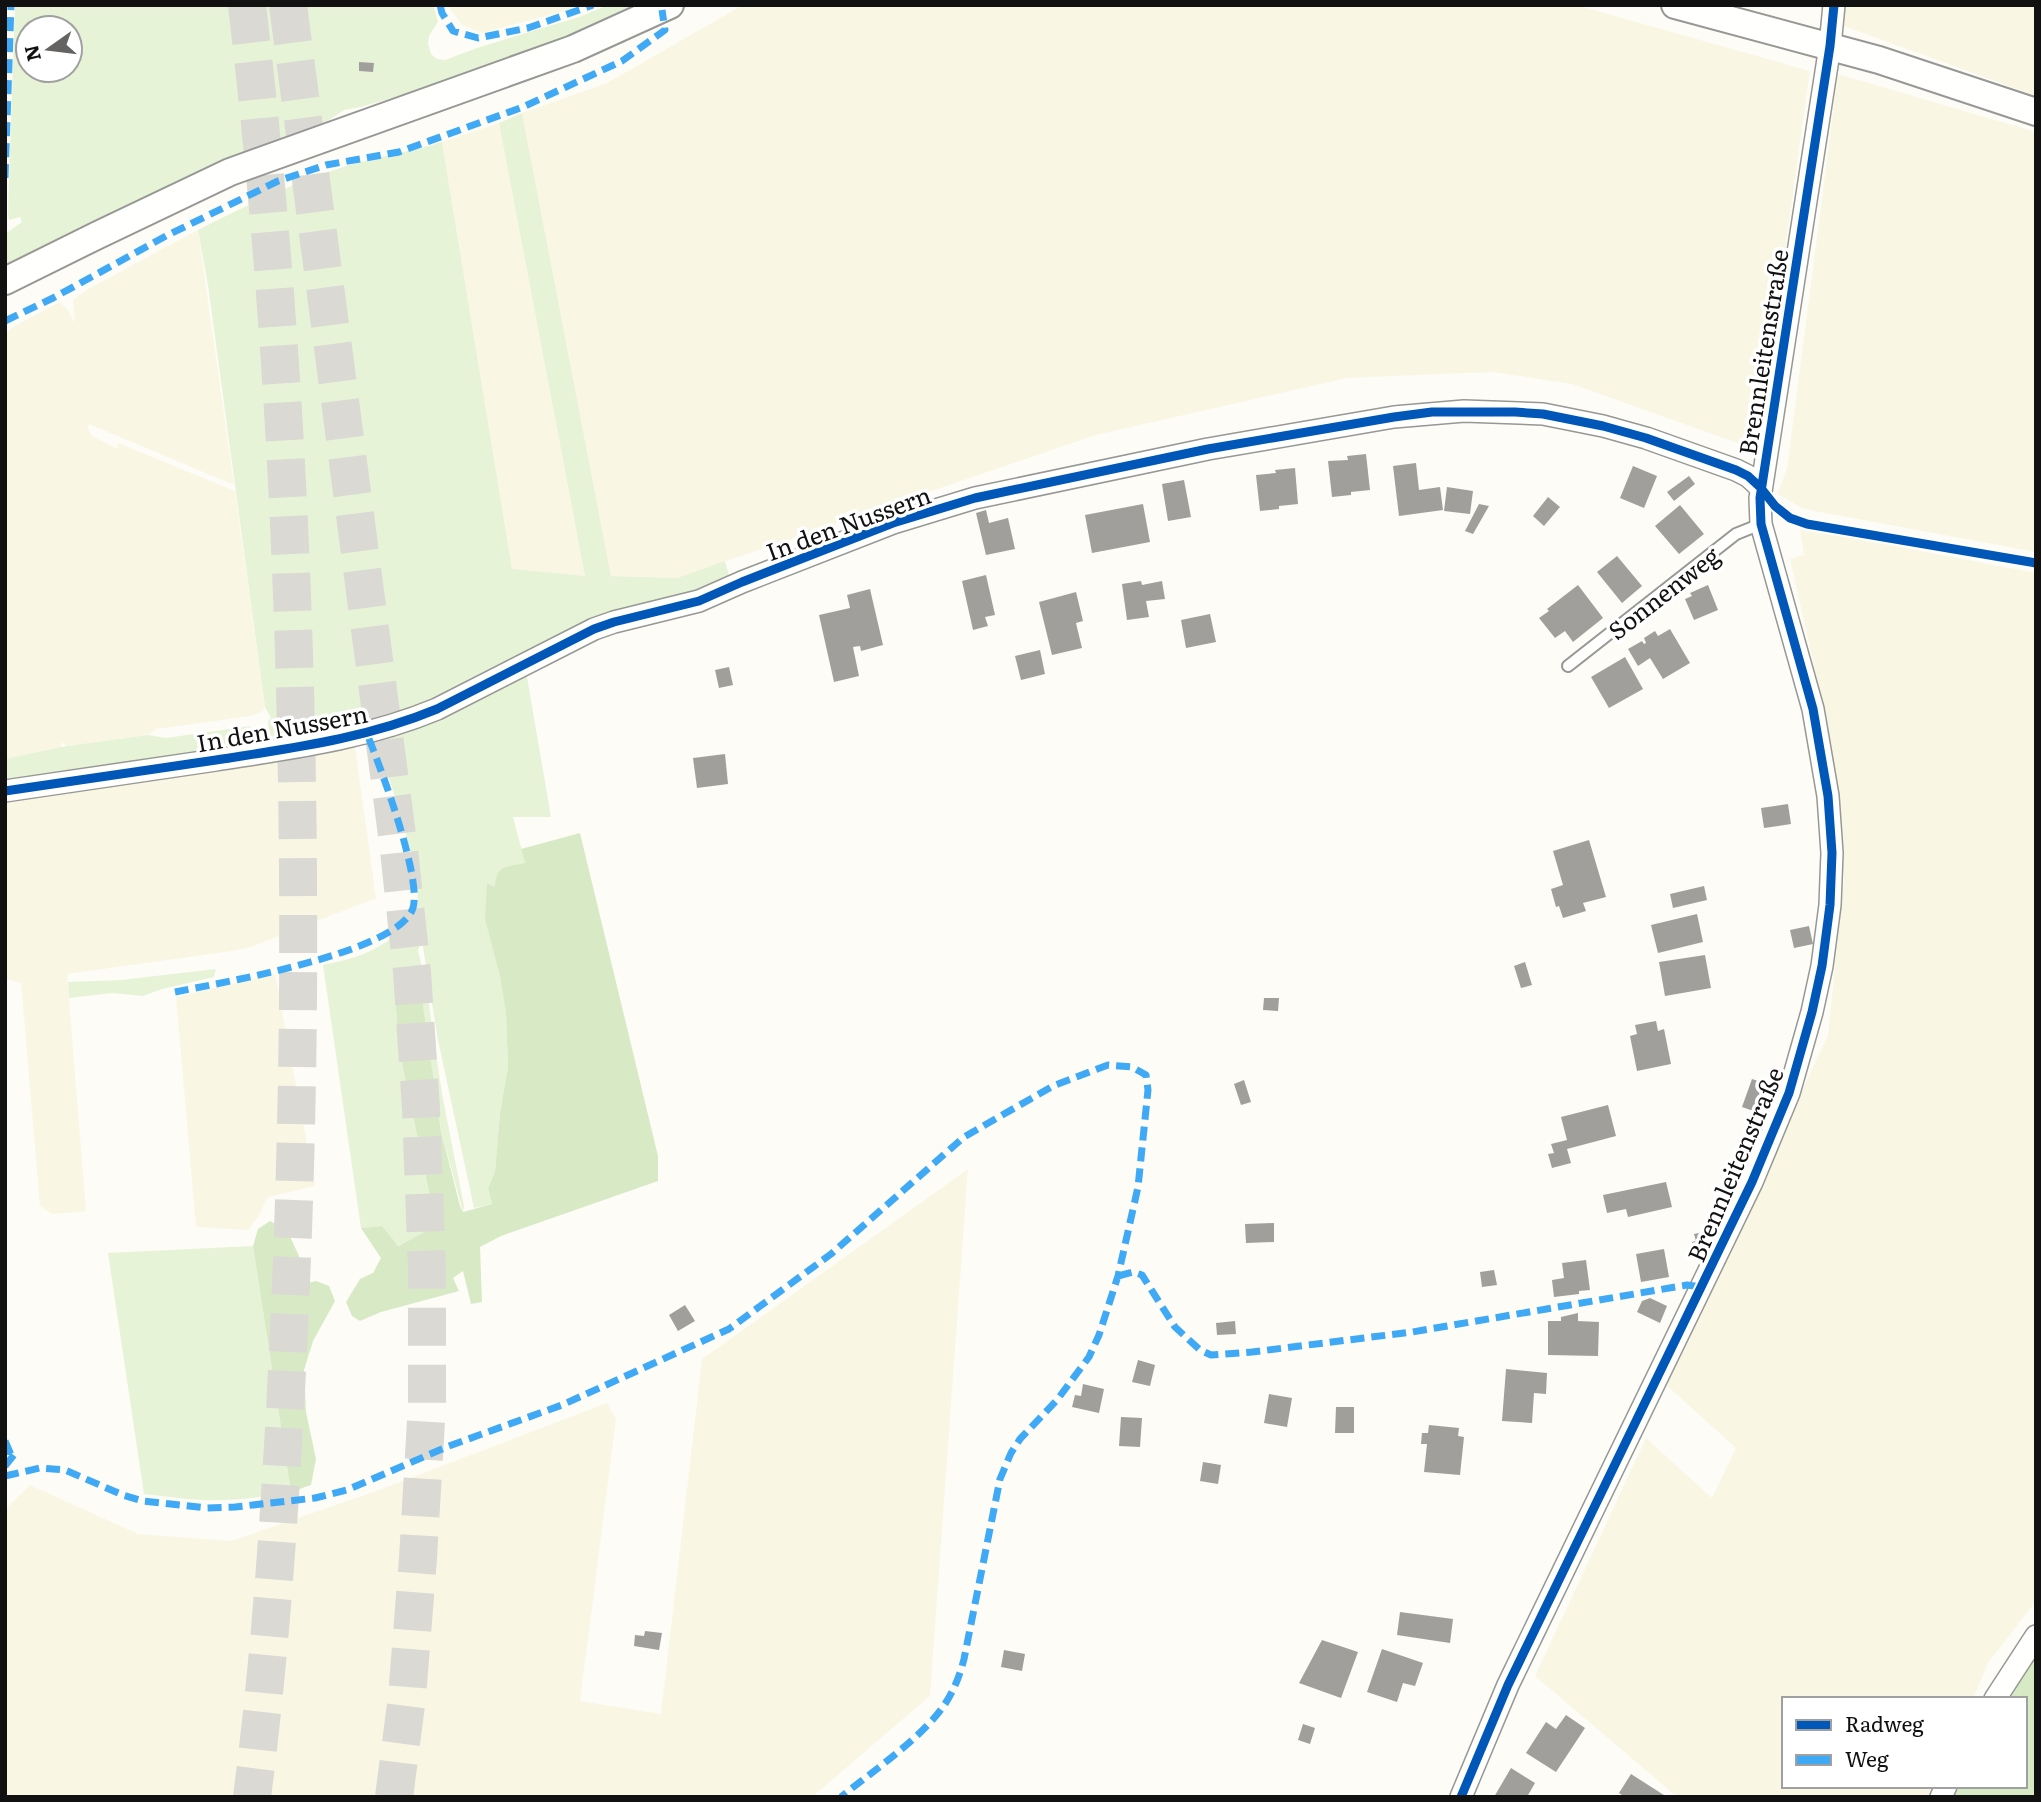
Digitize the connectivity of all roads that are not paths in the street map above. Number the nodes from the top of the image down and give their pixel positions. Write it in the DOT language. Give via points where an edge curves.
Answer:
graph roads {
  1 [pos="670,5"];
  2 [pos="1675,5"];
  3 [pos="1834,5"];
  4 [pos="1830,47"];
  5 [pos="2036,113"];
  6 [pos="5,281"];
  7 [pos="1760,486"];
  8 [pos="1761,524"];
  9 [pos="1568,666"];
  10 [pos="5,792"];
  11 [pos="2036,1636"];
  12 [pos="1996,1697"];
  13 [pos="1461,1797"];
  1 -- 6 [label="street" via="573,49 230,172"];
  2 -- 4 [label="street"];
  3 -- 4 [label="street, Brennleitenstraße"];
  4 -- 5 [label="street"];
  4 -- 7 [label="street, Brennleitenstraße"];
  7 -- 8 [label="street, Brennleitenstraße"];
  7 -- 10 [label="street, In den Nussern" via="1736,470 1685,450 1603,426 1515,412 1432,412 1208,449 930,510 699,601 594,629 437,709 367,734"];
  8 -- 9 [label="lane, Sonnenweg" via="1736,534"];
  8 -- 13 [label="street, Brennleitenstraße" via="1813,709 1828,796 1830,905 1812,1012 1789,1093 1752,1182 1508,1685"];
  11 -- 12 [label="street"];
}
